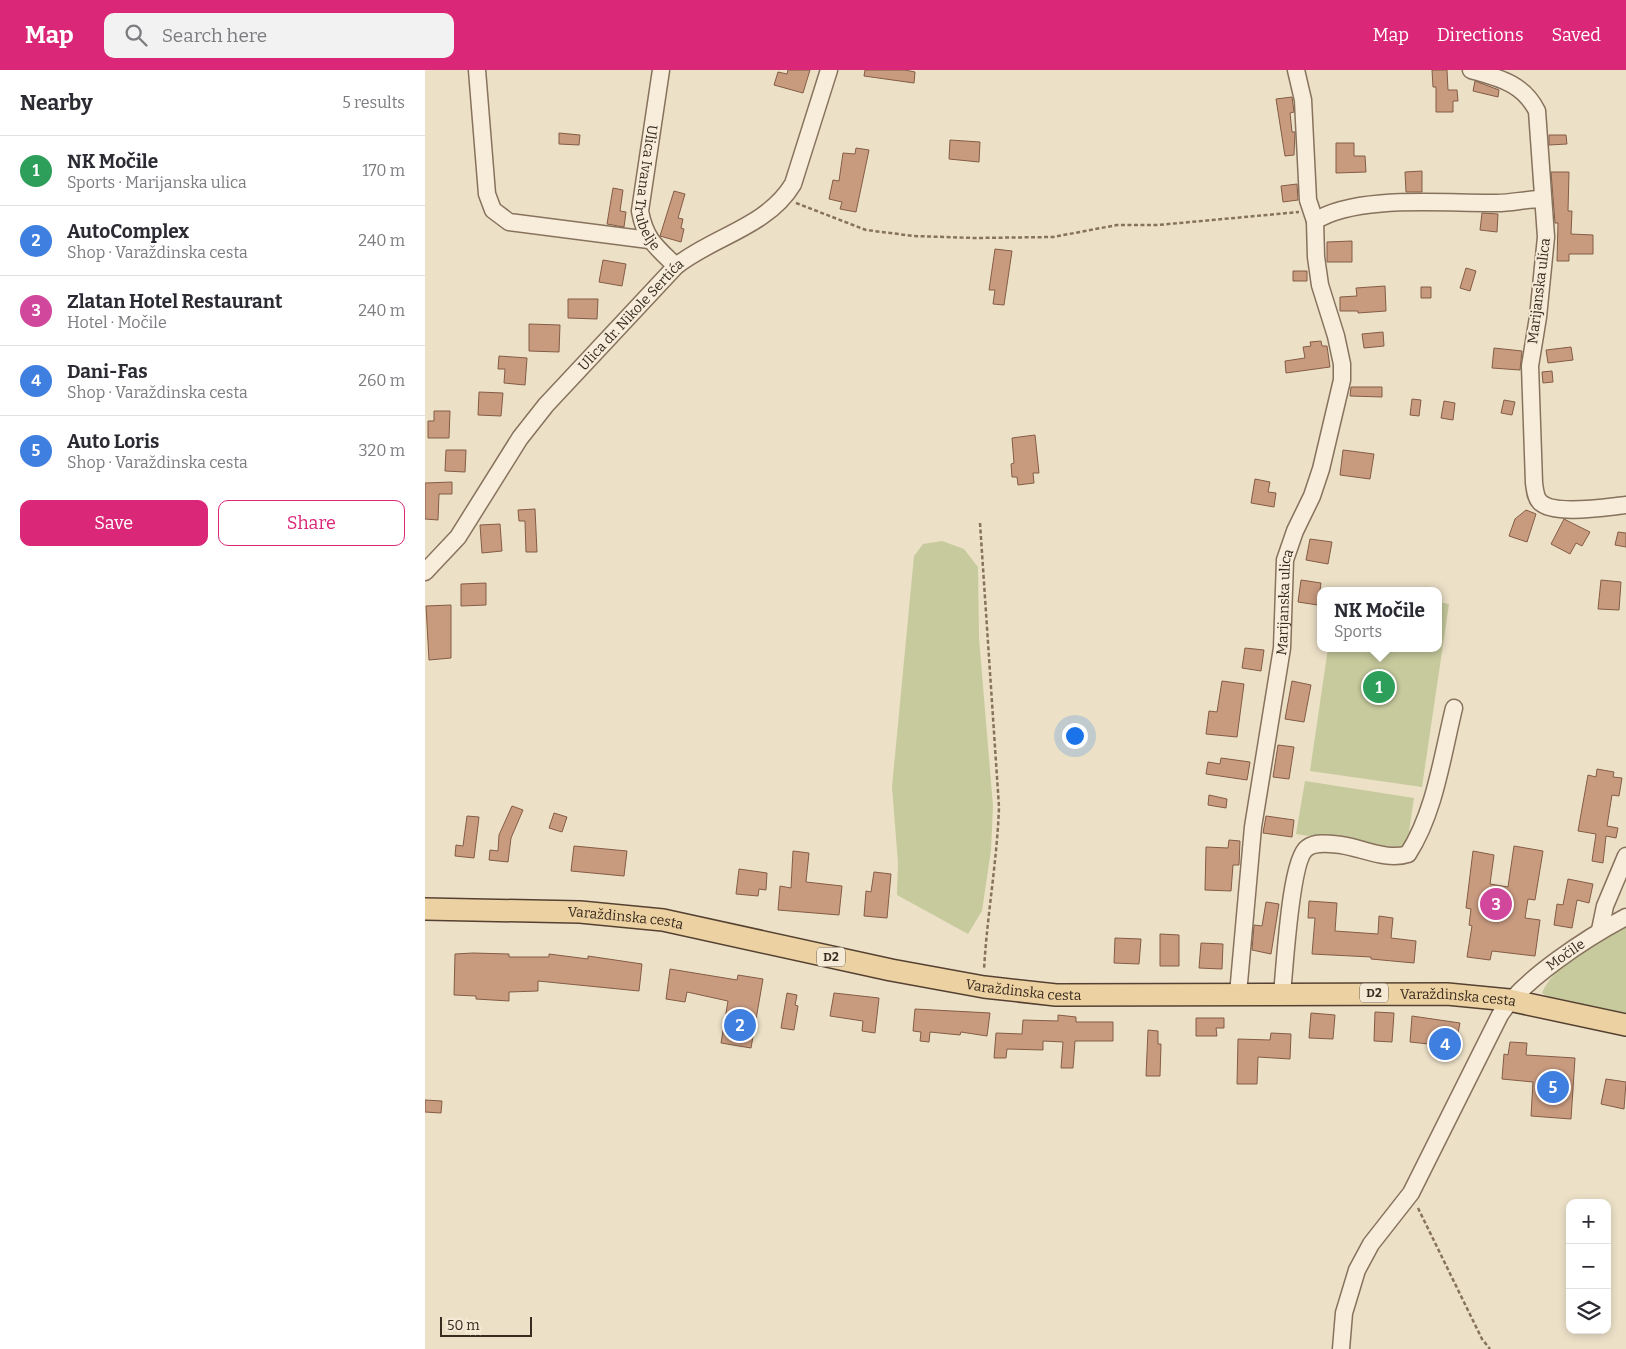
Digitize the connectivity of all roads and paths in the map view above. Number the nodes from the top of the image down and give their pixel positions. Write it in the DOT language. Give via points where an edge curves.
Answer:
graph roads {
  1 [pos="477,70"];
  2 [pos="661,70"];
  3 [pos="829,70"];
  4 [pos="1296,70"];
  5 [pos="1471,70"];
  6 [pos="784,199"];
  7 [pos="1543,199"];
  8 [pos="1313,216"];
  9 [pos="649,240"];
  10 [pos="676,266"];
  11 [pos="1626,505"];
  12 [pos="980,523"];
  13 [pos="425,572"];
  14 [pos="1454,708"];
  15 [pos="1626,856"];
  16 [pos="425,909"];
  17 [pos="1626,917"];
  18 [pos="1600,930"];
  19 [pos="984,987"];
  20 [pos="1282,993"];
  21 [pos="1238,994"];
  22 [pos="1509,1000"];
  23 [pos="1626,1026"];
  24 [pos="1411,1193"];
  25 [pos="1341,1349"];
  26 [pos="1490,1349"];
  1 -- 9 [label="street" via="487,194 493,210 509,222"];
  2 -- 9 [label="street, Ulica Ivana Trubelje" via="640,211"];
  3 -- 6 [label="street, Ulica dr. Nikole Sertića" via="793,184"];
  4 -- 8 [label="street, Marijanska ulica" via="1303,100"];
  5 -- 7 [label="street, Marijanska ulica" via="1515,86 1530,96 1537,110"];
  6 -- 8 [label="path" via="866,230 913,236 975,238 1053,238 1117,225"];
  6 -- 10 [label="street, Ulica dr. Nikole Sertića" via="759,219"];
  7 -- 8 [label="street" via="1500,203 1382,203"];
  7 -- 11 [label="street, Marijanska ulica" via="1546,237 1530,366 1534,483 1539,501 1555,508"];
  8 -- 21 [label="street, Marijanska ulica" via="1320,285 1336,336 1342,380 1321,469 1285,560 1283,648 1253,826"];
  9 -- 10 [label="street, Ulica Ivana Trubelje"];
  10 -- 13 [label="street, Ulica dr. Nikole Sertića" via="546,405 520,438 458,537"];
  12 -- 19 [label="path" via="999,807 986,923"];
  14 -- 20 [label="street" via="1435,790 1408,854 1394,857 1318,843 1307,848 1299,859"];
  15 -- 18 [label="street" via="1605,906"];
  16 -- 19 [label="main road, Varaždinska cesta / D2" via="580,912 663,920"];
  17 -- 18 [label="street, Močile"];
  18 -- 22 [label="street, Močile"];
  19 -- 21 [label="main road, Varaždinska cesta / D2" via="1091,996"];
  20 -- 21 [label="main road, Varaždinska cesta / D2"];
  20 -- 22 [label="main road, Varaždinska cesta / D2" via="1447,994"];
  22 -- 23 [label="main road, Varaždinska cesta / D2"];
  22 -- 24 [label="street"];
  24 -- 25 [label="street" via="1371,1244 1357,1270 1344,1313"];
  24 -- 26 [label="path" via="1481,1338"];
}
